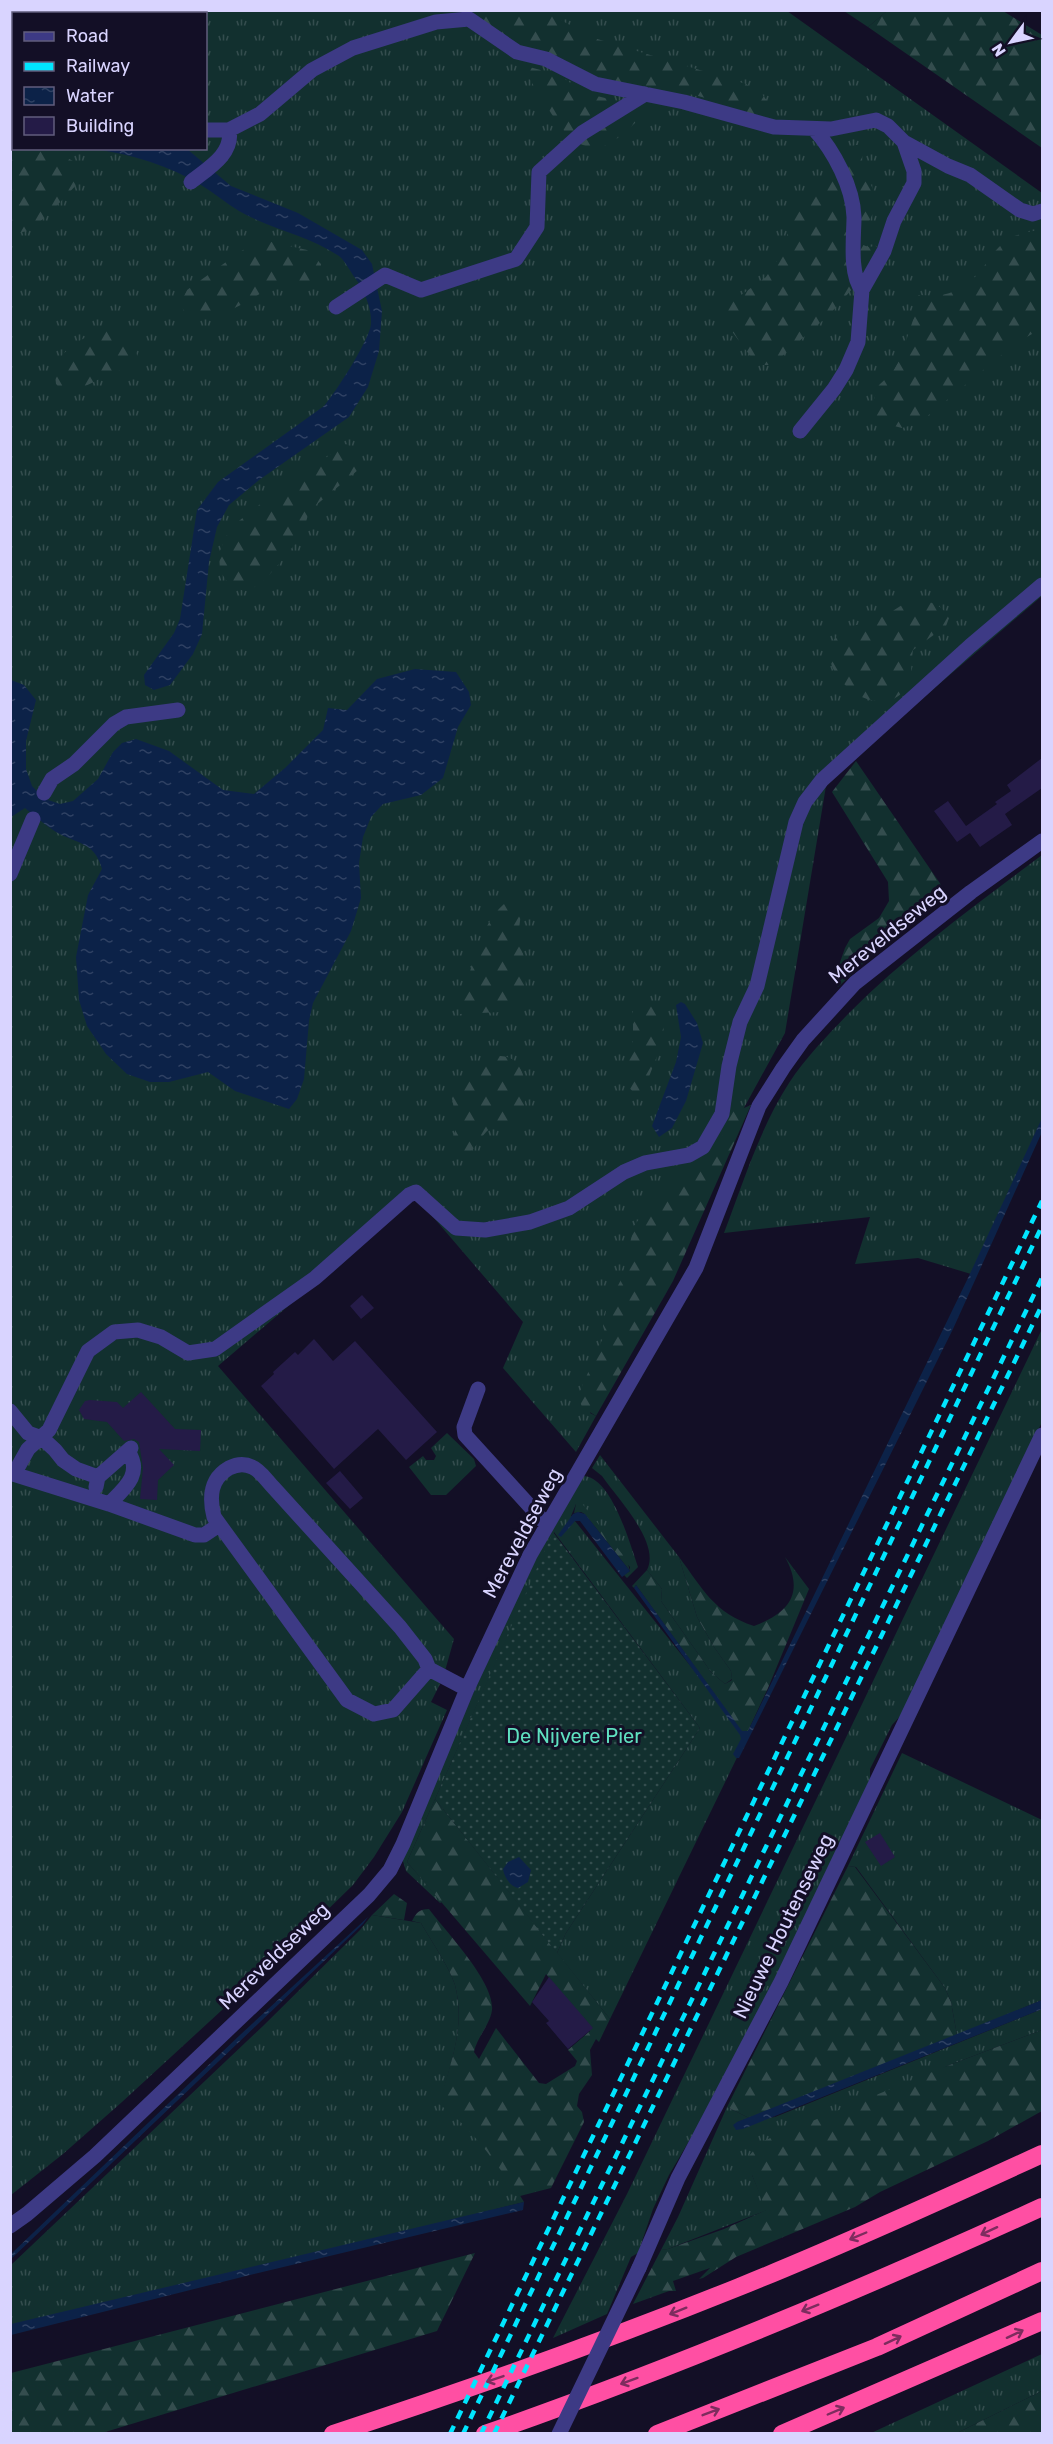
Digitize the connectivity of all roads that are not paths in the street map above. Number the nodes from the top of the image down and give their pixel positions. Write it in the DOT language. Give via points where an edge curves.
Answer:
graph roads {
  1 [pos="645,94"];
  2 [pos="814,129"];
  3 [pos="207,130"];
  4 [pos="229,130"];
  5 [pos="904,142"];
  6 [pos="191,182"];
  7 [pos="1042,212"];
  8 [pos="862,290"];
  9 [pos="336,307"];
  10 [pos="800,431"];
  11 [pos="1042,585"];
  12 [pos="178,710"];
  13 [pos="44,793"];
  14 [pos="33,819"];
  15 [pos="1042,842"];
  16 [pos="10,874"];
  17 [pos="478,1389"];
  18 [pos="10,1411"];
  19 [pos="1042,1435"];
  20 [pos="42,1438"];
  21 [pos="12,1474"];
  22 [pos="98,1477"];
  23 [pos="94,1499"];
  24 [pos="109,1504"];
  25 [pos="219,1525"];
  26 [pos="547,1525"];
  27 [pos="429,1669"];
  28 [pos="467,1689"];
  29 [pos="1042,2154"];
  30 [pos="1042,2207"];
  31 [pos="10,2226"];
  32 [pos="1042,2271"];
  33 [pos="1042,2321"];
  34 [pos="333,2433"];
  35 [pos="485,2433"];
  36 [pos="559,2433"];
  37 [pos="657,2433"];
  38 [pos="782,2433"];
  1 -- 2 [label="street" via="774,128"];
  1 -- 4 [label="street" via="595,84 546,59 518,52 469,19 436,22 353,48 312,70 260,114"];
  1 -- 9 [label="street" via="582,132 539,172 537,227 516,259 422,290 385,275"];
  2 -- 5 [label="street" via="876,120"];
  2 -- 8 [label="street" via="836,159 848,188 854,218 856,276"];
  3 -- 4 [label="street"];
  4 -- 6 [label="street" via="227,149"];
  5 -- 7 [label="street" via="970,175 1020,210"];
  5 -- 8 [label="street" via="914,183"];
  8 -- 10 [label="street" via="858,342 852,357 820,409"];
  11 -- 20 [label="street" via="831,772 805,802 796,822 757,986 740,1022 722,1114 703,1147 689,1155 645,1163 624,1172 569,1208 530,1222 485,1230 456,1228 416,1192 409,1195 315,1278 214,1349 188,1353 161,1337 138,1330 114,1332 88,1351"];
  12 -- 13 [label="street" via="120,720 74,764 52,779"];
  14 -- 16 [label="street"];
  15 -- 26 [label="street, Mereveldseweg" via="855,983 803,1040 759,1106 696,1268"];
  17 -- 26 [label="street" via="464,1427 465,1435"];
  18 -- 20 [label="street" via="28,1433"];
  19 -- 36 [label="street, Nieuwe Houtenseweg, bridge" via="781,1982 678,2178"];
  20 -- 21 [label="street" via="28,1449"];
  20 -- 22 [label="street" via="63,1460"];
  21 -- 23 [label="street"];
  22 -- 23 [label="street"];
  22 -- 24 [label="street" via="129,1450 134,1470 132,1481"];
  23 -- 24 [label="street"];
  24 -- 25 [label="street" via="195,1535 204,1535"];
  25 -- 27 [label="street" via="347,1700 374,1714 393,1710"];
  25 -- 27 [label="street" via="210,1502 218,1474 237,1464 253,1467 400,1627"];
  26 -- 28 [label="street, Mereveldseweg"];
  27 -- 28 [label="street"];
  28 -- 31 [label="street, Mereveldseweg" via="403,1844 375,1888 95,2156"];
  29 -- 34 [label="highway, one-way" via="901,2218 675,2312 543,2362"];
  30 -- 35 [label="highway, one-way" via="859,2289 650,2374"];
  37 -- 32 [label="highway, one-way" via="877,2348"];
  38 -- 33 [label="highway, one-way"];
}
